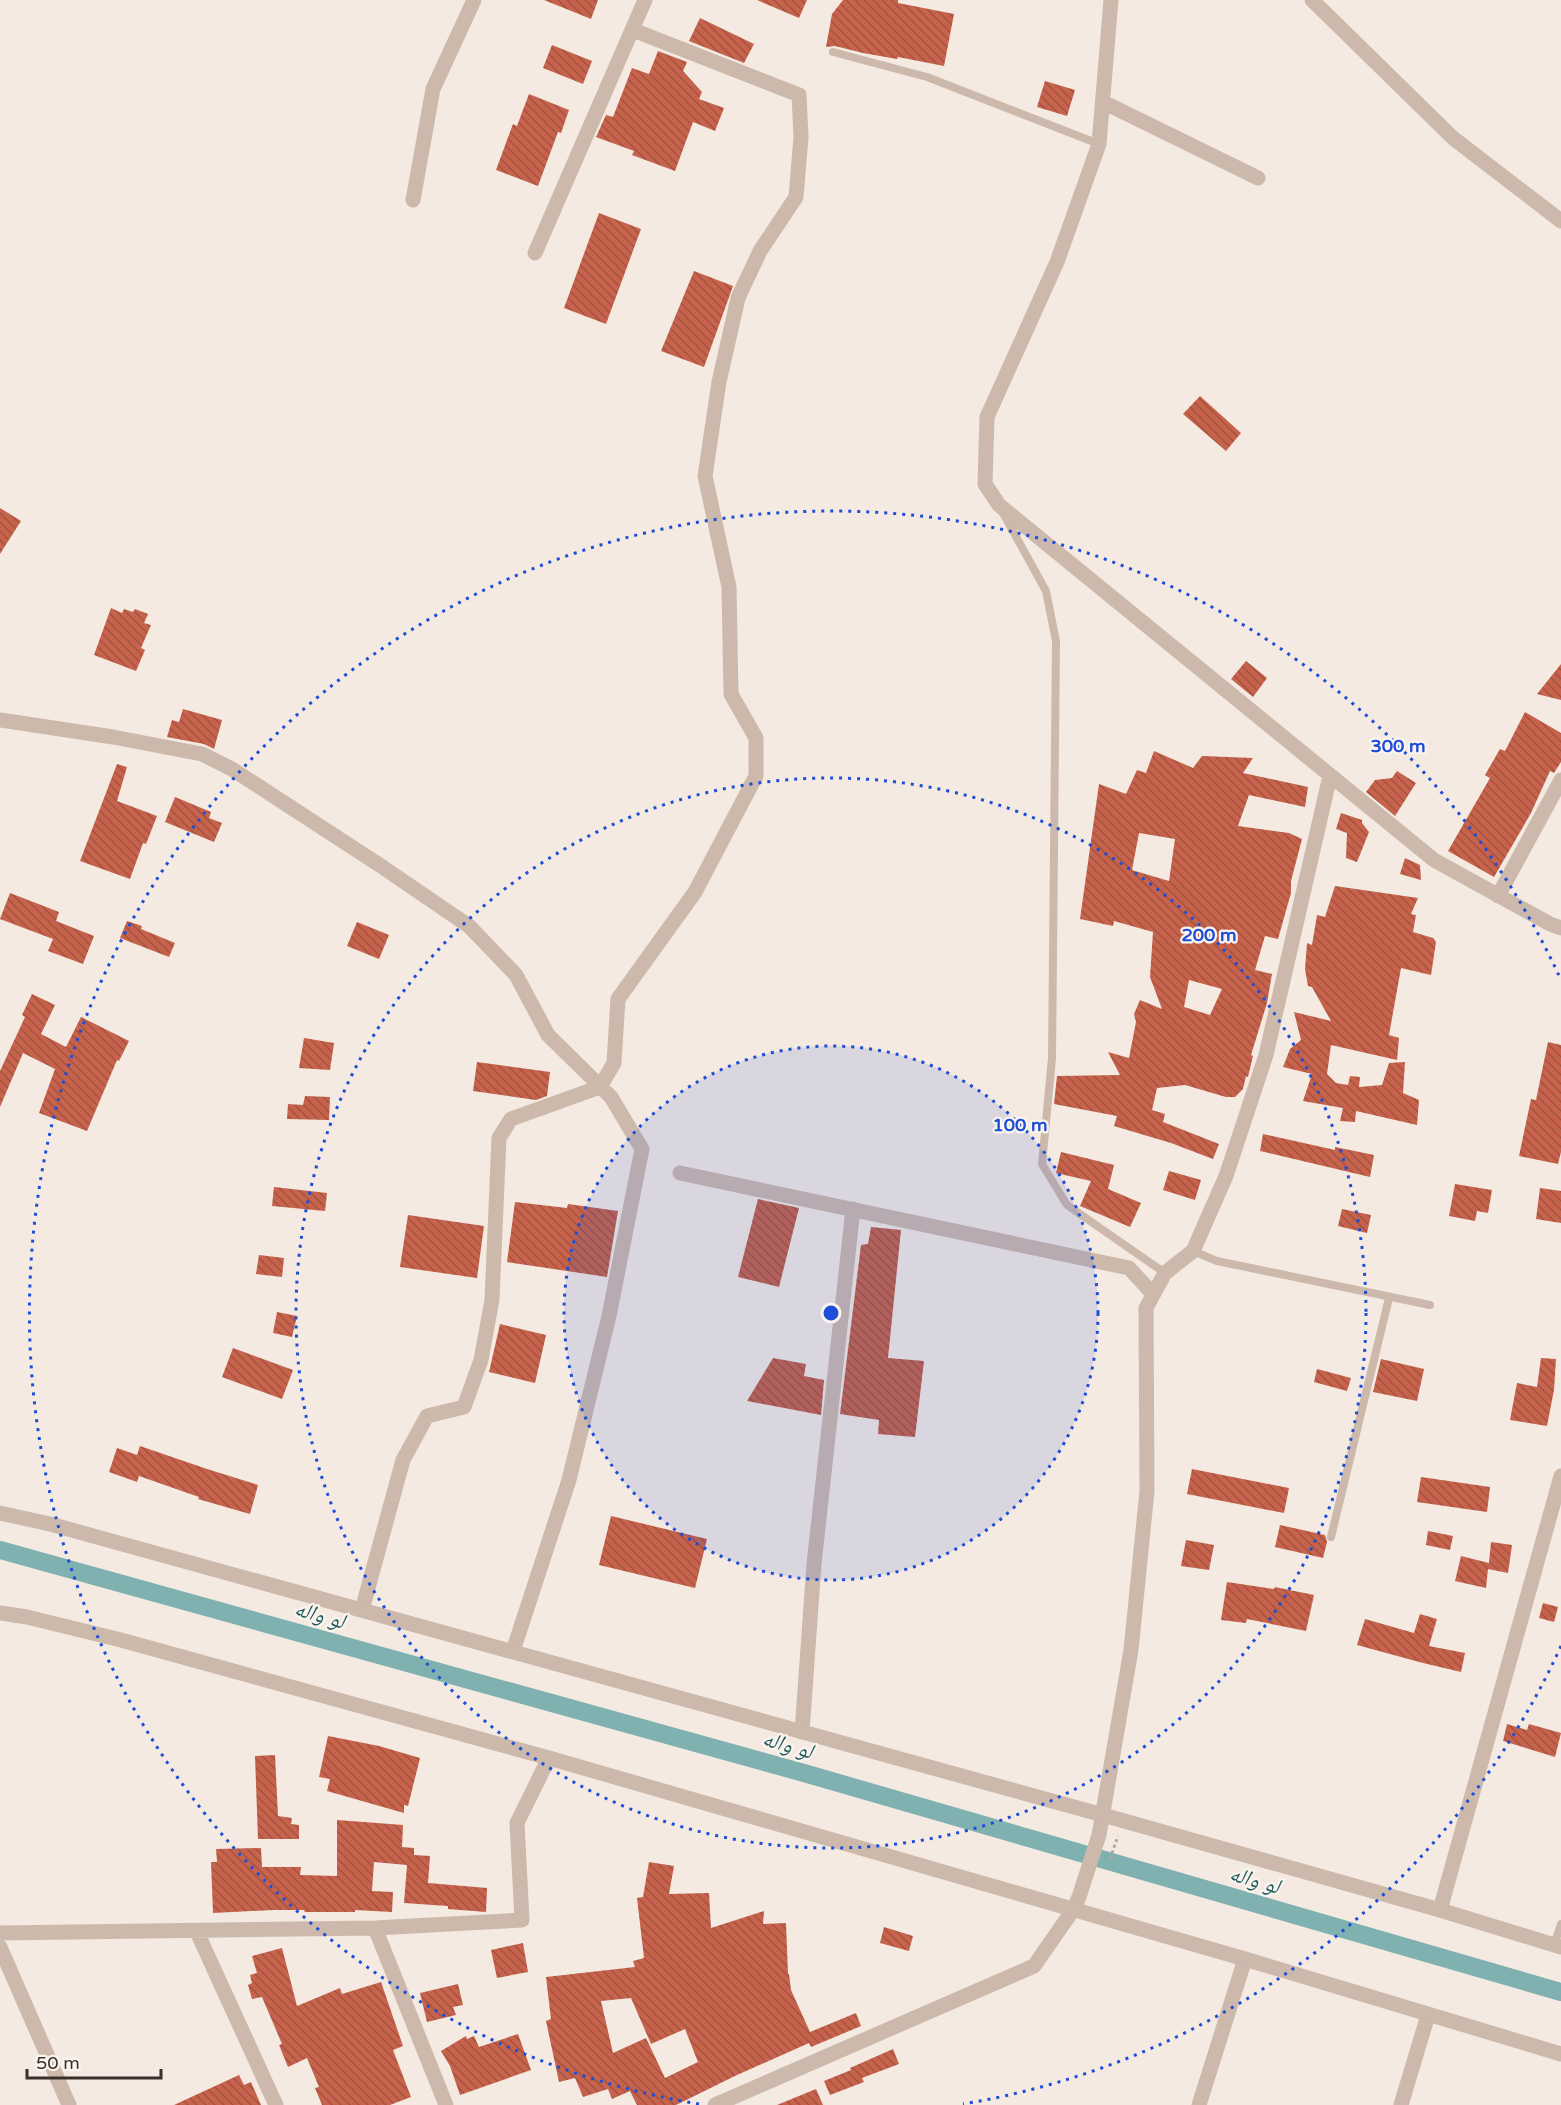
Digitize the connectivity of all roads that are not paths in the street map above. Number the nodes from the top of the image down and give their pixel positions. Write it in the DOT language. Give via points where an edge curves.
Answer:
graph roads {
  1 [pos="474,0"];
  2 [pos="645,0"];
  3 [pos="1111,0"];
  4 [pos="1312,0"];
  5 [pos="633,30"];
  6 [pos="833,52"];
  7 [pos="1102,102"];
  8 [pos="1099,144"];
  9 [pos="1258,178"];
  10 [pos="413,200"];
  11 [pos="1561,221"];
  12 [pos="535,253"];
  13 [pos="999,505"];
  14 [pos="0,720"];
  15 [pos="1330,776"];
  16 [pos="1561,780"];
  17 [pos="1498,896"];
  18 [pos="1561,928"];
  19 [pos="600,1087"];
  20 [pos="681,1173"];
  21 [pos="853,1209"];
  22 [pos="1193,1251"];
  23 [pos="1165,1273"];
  24 [pos="1154,1294"];
  25 [pos="1389,1298"];
  26 [pos="1430,1305"];
  27 [pos="1560,1484"];
  28 [pos="0,1513"];
  29 [pos="1331,1537"];
  30 [pos="362,1610"];
  31 [pos="0,1613"];
  32 [pos="513,1652"];
  33 [pos="802,1732"];
  34 [pos="549,1758"];
  35 [pos="1103,1815"];
  36 [pos="1076,1903"];
  37 [pos="1440,1911"];
  38 [pos="1561,1924"];
  39 [pos="375,1928"];
  40 [pos="198,1932"];
  41 [pos="0,1933"];
  42 [pos="1558,1946"];
  43 [pos="0,1947"];
  44 [pos="1245,1959"];
  45 [pos="1428,2015"];
  46 [pos="1561,2054"];
  47 [pos="69,2105"];
  48 [pos="276,2105"];
  49 [pos="446,2105"];
  50 [pos="715,2105"];
  51 [pos="1199,2105"];
  52 [pos="1401,2105"];
  1 -- 10 [label="street" via="433,89"];
  2 -- 5 [label="street"];
  3 -- 7 [label="street"];
  4 -- 11 [label="street" via="1453,138"];
  5 -- 12 [label="street"];
  5 -- 19 [label="street" via="799,95 801,137 796,197 760,251 738,298 719,382 705,476 729,587 731,694 756,738 756,776 695,892 618,999 614,1063"];
  6 -- 8 [label="lane" via="927,77"];
  7 -- 8 [label="street"];
  7 -- 9 [label="street"];
  8 -- 13 [label="street" via="1057,262 987,417 985,484"];
  13 -- 15 [label="street"];
  13 -- 23 [label="lane" via="1046,591 1056,641 1052,1058 1042,1164 1067,1205"];
  14 -- 19 [label="street" via="202,754 232,770 469,926 516,975 548,1035"];
  15 -- 17 [label="street" via="1434,860"];
  15 -- 22 [label="street" via="1266,1056 1226,1176"];
  16 -- 17 [label="street"];
  17 -- 18 [label="street"];
  19 -- 30 [label="street" via="511,1119 499,1138 492,1300 482,1360 464,1407 427,1416 403,1460"];
  19 -- 32 [label="street" via="611,1097 642,1149 609,1316 569,1480"];
  20 -- 21 [label="street"];
  21 -- 24 [label="street" via="1129,1268"];
  21 -- 33 [label="street" via="814,1564"];
  22 -- 23 [label="street"];
  22 -- 25 [label="lane" via="1217,1261"];
  23 -- 24 [label="street"];
  24 -- 35 [label="street" via="1146,1308 1147,1491 1131,1650"];
  25 -- 26 [label="lane"];
  25 -- 29 [label="lane"];
  27 -- 37 [label="street"];
  28 -- 30 [label="street"];
  30 -- 32 [label="street"];
  31 -- 34 [label="street" via="121,1640"];
  32 -- 33 [label="street"];
  33 -- 35 [label="street"];
  34 -- 36 [label="street"];
  34 -- 39 [label="street" via="517,1823 522,1920"];
  35 -- 36 [label="street"];
  35 -- 37 [label="street"];
  36 -- 44 [label="street"];
  36 -- 50 [label="street" via="1034,1966"];
  37 -- 42 [label="street"];
  38 -- 42 [label="lane"];
  39 -- 40 [label="street"];
  39 -- 49 [label="street"];
  40 -- 41 [label="street"];
  40 -- 48 [label="street"];
  43 -- 47 [label="street"];
  44 -- 45 [label="street"];
  44 -- 51 [label="street"];
  45 -- 46 [label="street"];
  45 -- 52 [label="street"];
}
